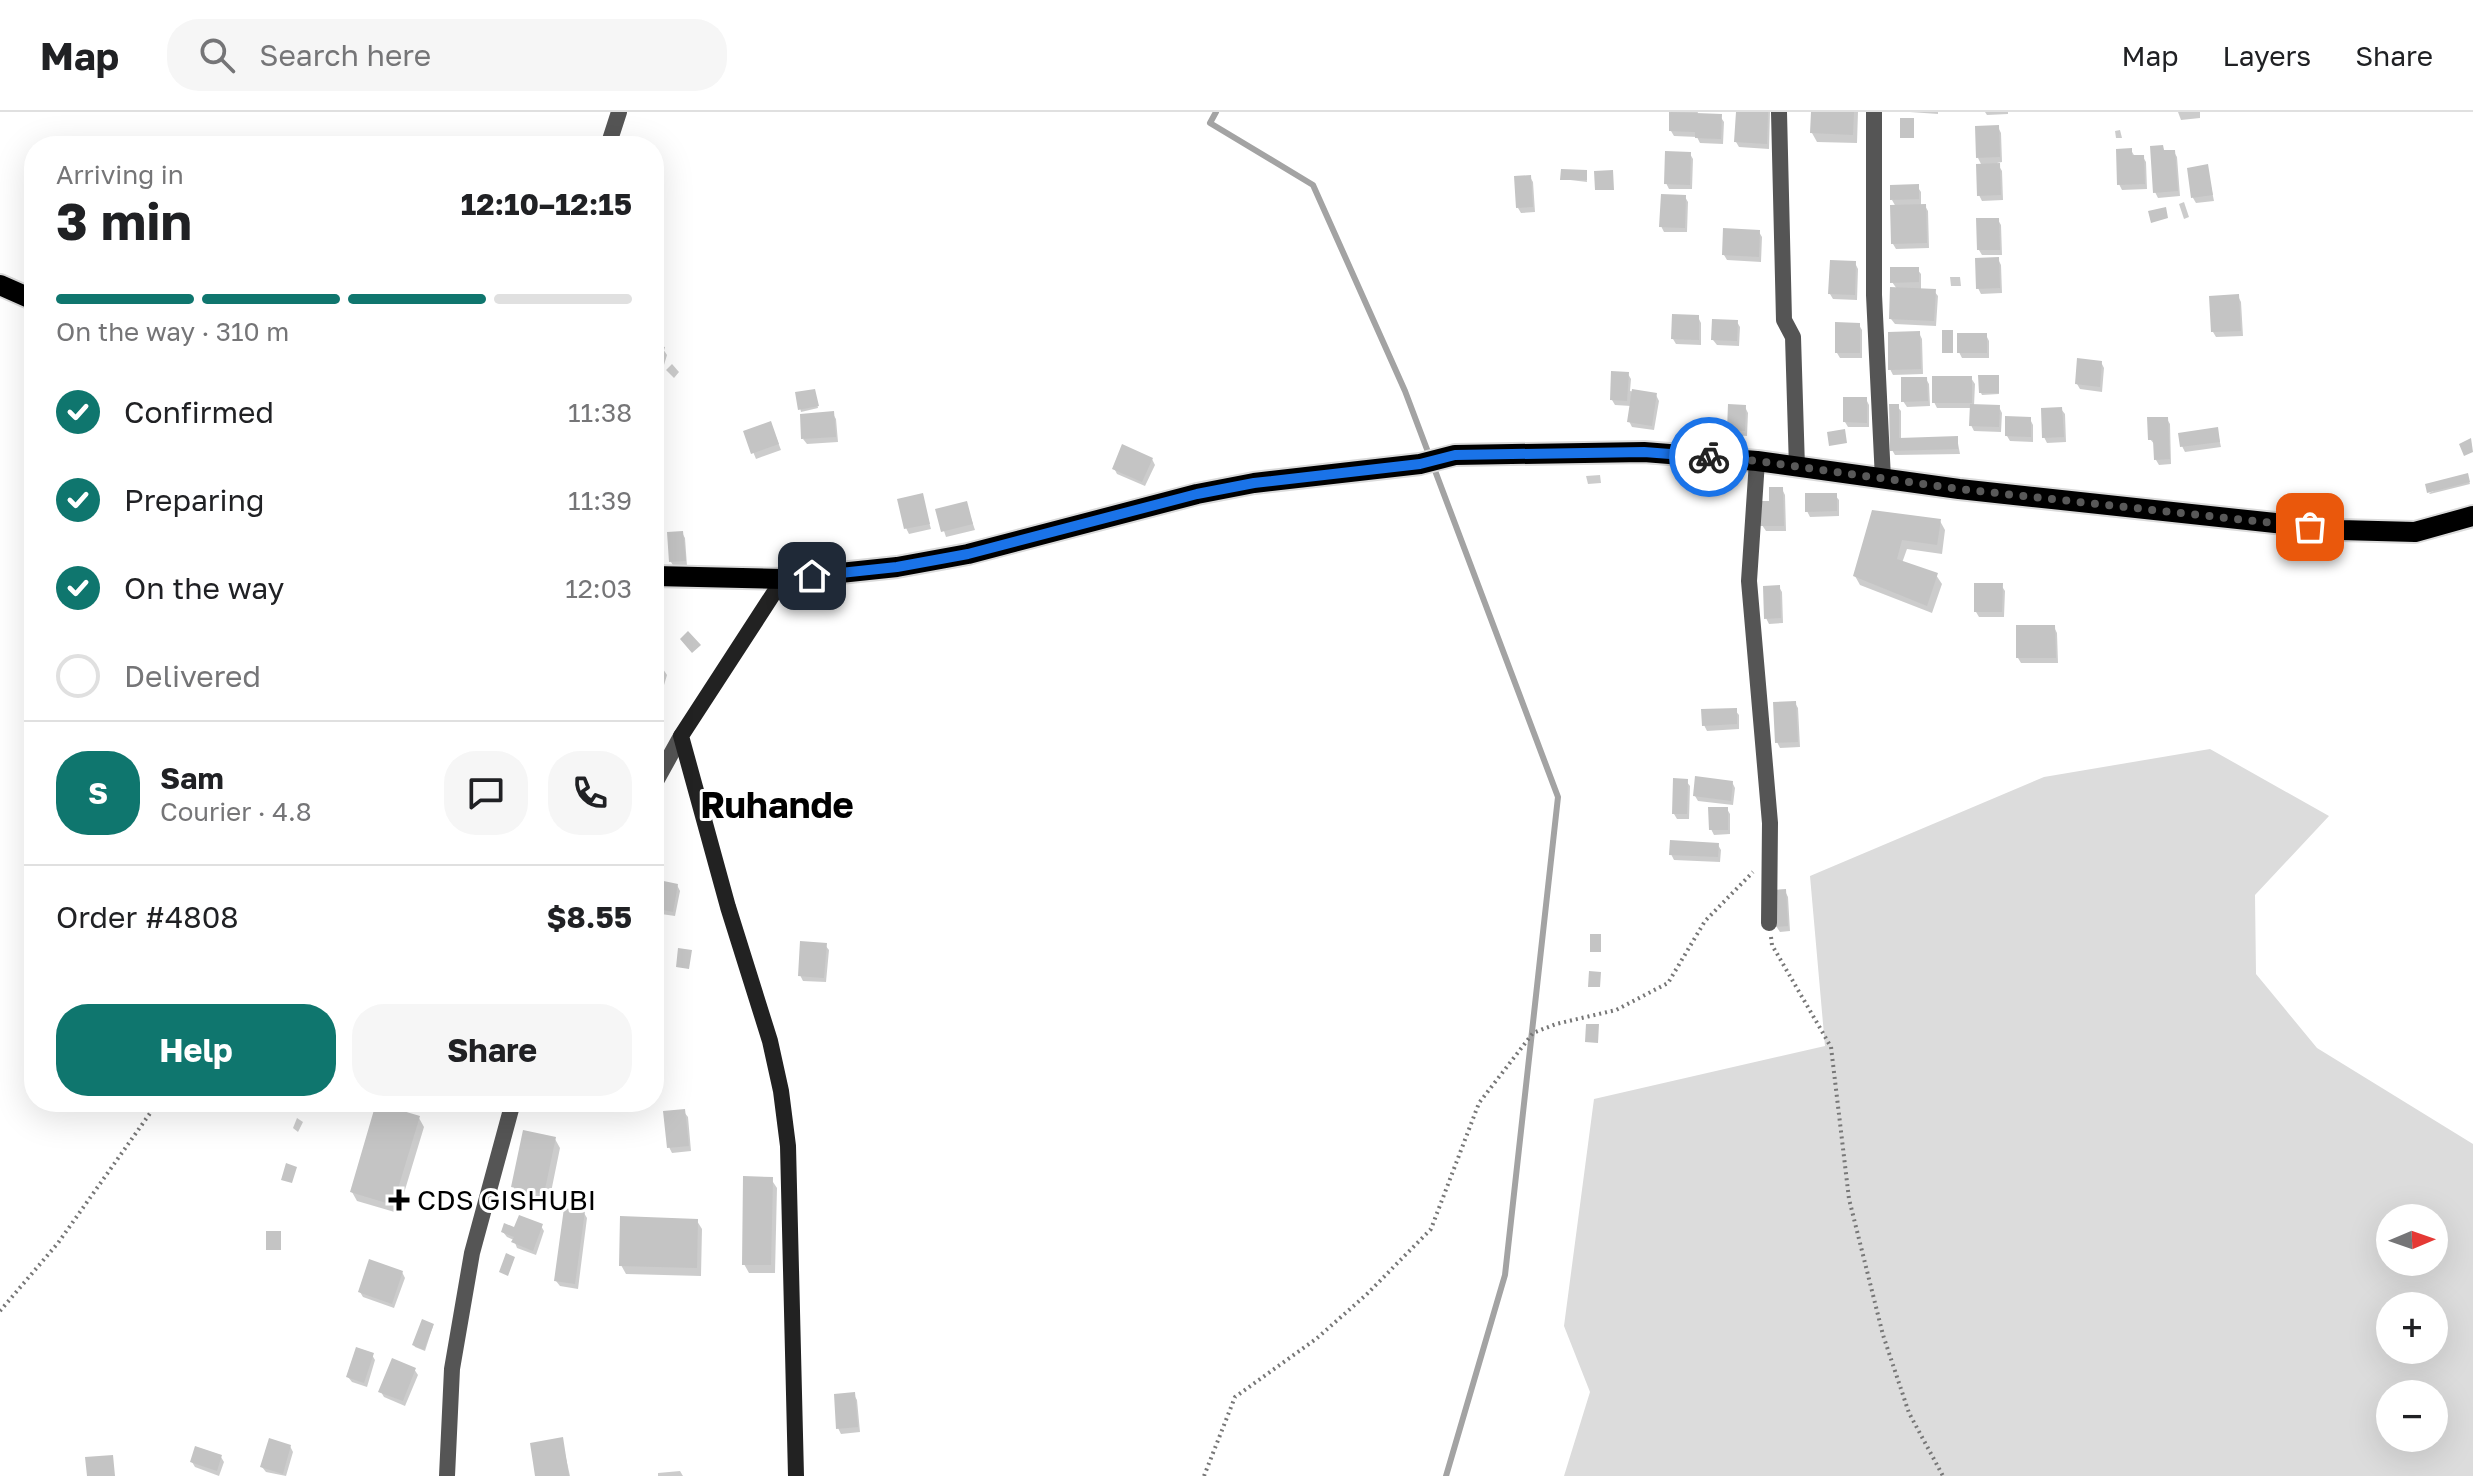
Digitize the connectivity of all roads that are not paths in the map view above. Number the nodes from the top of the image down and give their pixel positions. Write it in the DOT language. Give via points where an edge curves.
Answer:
graph roads {
  1 [pos="619,112"];
  2 [pos="1779,112"];
  3 [pos="1874,112"];
  4 [pos="611,136"];
  5 [pos="0,285"];
  6 [pos="24,296"];
  7 [pos="1757,461"];
  8 [pos="1797,468"];
  9 [pos="1883,479"];
  10 [pos="2473,516"];
  11 [pos="664,576"];
  12 [pos="783,579"];
  13 [pos="681,736"];
  14 [pos="664,767"];
  15 [pos="1769,923"];
  16 [pos="510,1112"];
  17 [pos="447,1476"];
  18 [pos="796,1476"];
  1 -- 4 [label="street"];
  2 -- 8 [label="street" via="1784,320 1793,337"];
  3 -- 9 [label="street" via="1874,295"];
  5 -- 6 [label="main road"];
  7 -- 8 [label="main road"];
  7 -- 12 [label="main road" via="1644,452 1455,455 1197,494 968,554"];
  7 -- 15 [label="street" via="1749,581 1770,823"];
  8 -- 9 [label="main road"];
  9 -- 10 [label="main road" via="2340,530 2415,532"];
  11 -- 12 [label="main road"];
  12 -- 13 [label="main road"];
  13 -- 14 [label="street"];
  13 -- 18 [label="main road" via="781,1091 788,1146"];
  16 -- 17 [label="street" via="469,1267 452,1369"];
}
